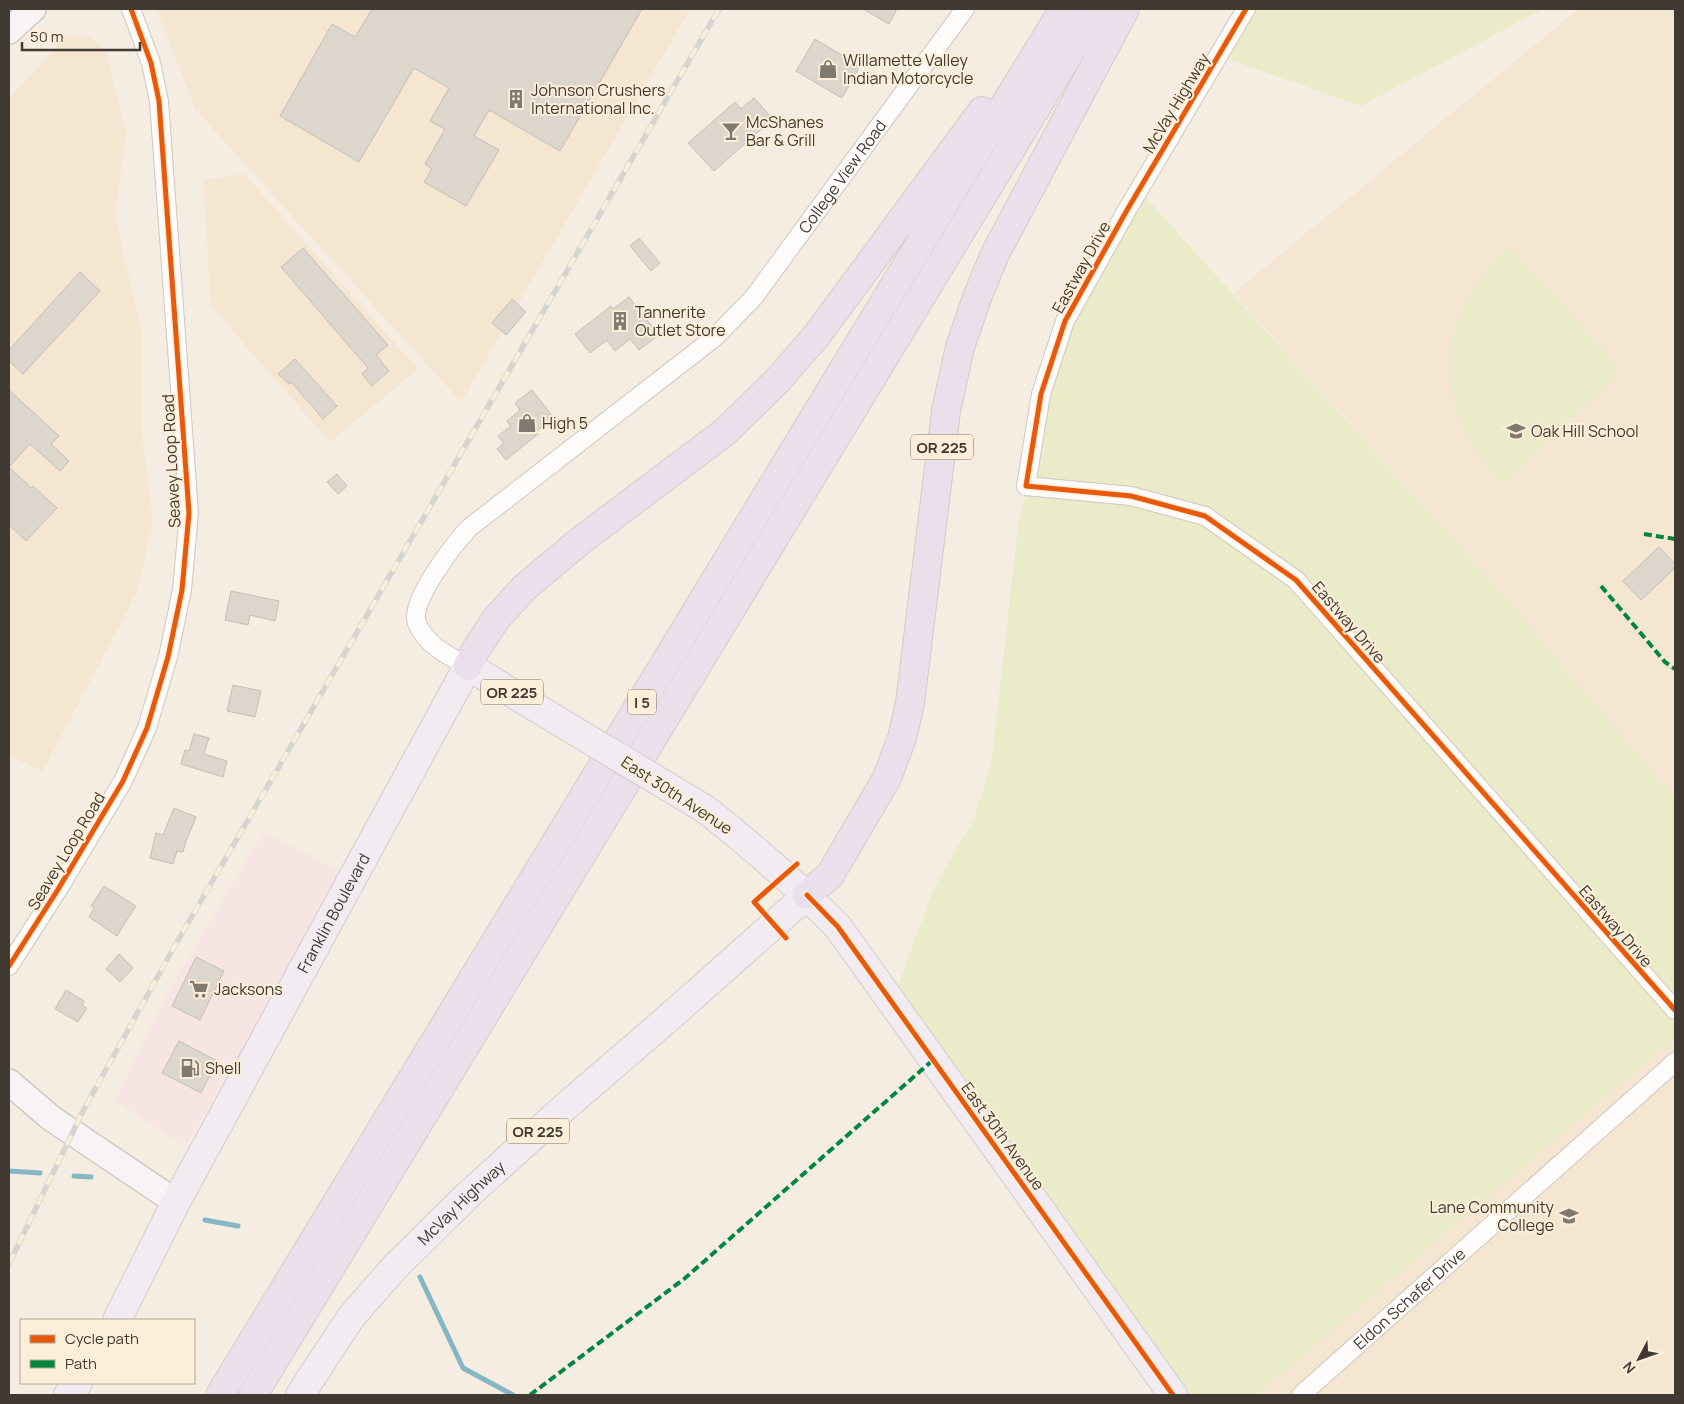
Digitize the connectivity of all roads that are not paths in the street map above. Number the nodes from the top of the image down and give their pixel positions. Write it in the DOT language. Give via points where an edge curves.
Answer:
graph roads {
  1 [pos="33,9"];
  2 [pos="131,9"];
  3 [pos="965,9"];
  4 [pos="1057,9"];
  5 [pos="1064,9"];
  6 [pos="1096,9"];
  7 [pos="1125,9"];
  8 [pos="1246,9"];
  9 [pos="9,31"];
  10 [pos="1128,210"];
  11 [pos="468,666"];
  12 [pos="807,895"];
  13 [pos="9,966"];
  14 [pos="1675,1010"];
  15 [pos="1675,1062"];
  16 [pos="9,1082"];
  17 [pos="176,1202"];
  18 [pos="118,1319"];
  19 [pos="77,1384"];
  20 [pos="68,1395"];
  21 [pos="220,1395"];
  22 [pos="253,1395"];
  23 [pos="300,1395"];
  24 [pos="1173,1395"];
  25 [pos="1301,1395"];
  1 -- 9 [label="main road"];
  2 -- 13 [label="street, Seavey Loop Road" via="152,63 159,101 189,513 182,590 168,657 147,728 123,781"];
  3 -- 11 [label="street, College View Road" via="754,297 714,338 469,528 450,549 419,601 415,621 427,641"];
  4 -- 11 [label="highway, OR 225" via="816,335 778,380 726,431 580,540 524,588 496,619"];
  5 -- 21 [label="highway, I 5"];
  6 -- 22 [label="highway, I 5"];
  7 -- 12 [label="highway, OR 225" via="995,254 978,295 960,347 946,411 910,703 902,738 888,778 844,852 830,875"];
  8 -- 10 [label="street, McVay Highway"];
  10 -- 14 [label="street, Eastway Drive" via="1065,321 1041,394 1026,486 1131,496 1206,516 1296,580"];
  11 -- 12 [label="main road, East 30th Avenue / OR 225, bridge" via="705,809"];
  11 -- 17 [label="main road, Franklin Boulevard"];
  12 -- 23 [label="main road, McVay Highway / OR 225" via="565,1106 395,1267 351,1317"];
  12 -- 24 [label="main road, East 30th Avenue" via="838,927"];
  15 -- 25 [label="street, Eldon Schafer Drive"];
  16 -- 17 [label="main road" via="51,1118"];
  17 -- 18 [label="main road, Franklin Boulevard"];
  19 -- 20 [label="main road"];
}
